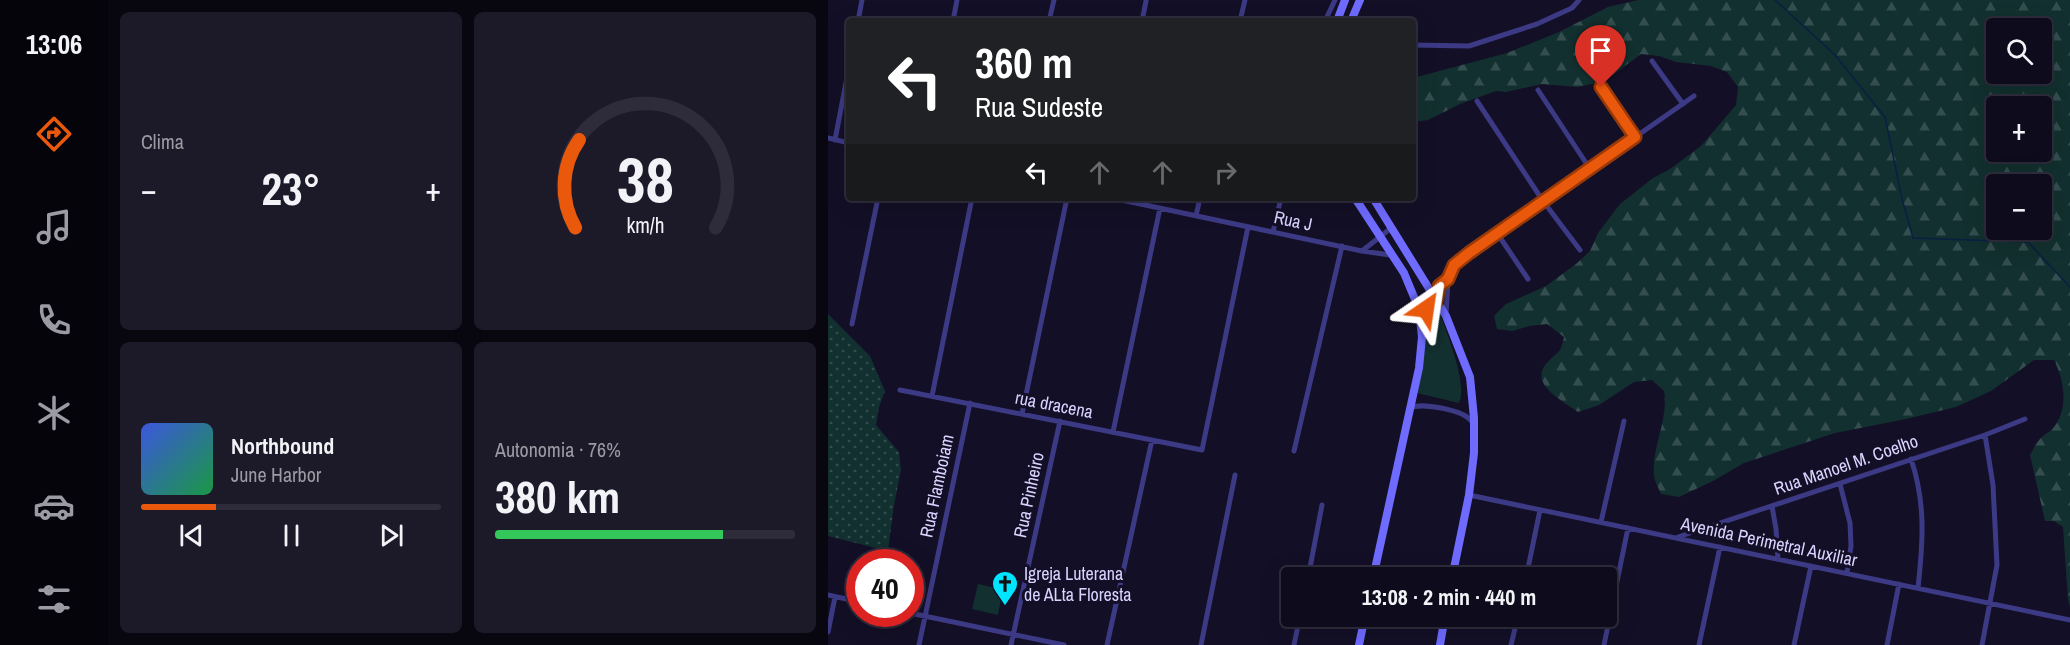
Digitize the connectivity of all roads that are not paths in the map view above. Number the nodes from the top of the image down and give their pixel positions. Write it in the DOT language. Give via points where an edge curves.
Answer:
graph roads {
  1 [pos="862,0"];
  2 [pos="957,0"];
  3 [pos="1054,0"];
  4 [pos="1245,0"];
  5 [pos="1335,0"];
  6 [pos="1345,0"];
  7 [pos="1360,0"];
  8 [pos="1579,0"];
  9 [pos="1146,1"];
  10 [pos="859,18"];
  11 [pos="954,18"];
  12 [pos="1050,18"];
  13 [pos="1143,18"];
  14 [pos="1240,18"];
  15 [pos="1326,18"];
  16 [pos="1338,18"];
  17 [pos="1352,18"];
  18 [pos="1416,45"];
  19 [pos="1652,61"];
  20 [pos="846,83"];
  21 [pos="1601,87"];
  22 [pos="1538,90"];
  23 [pos="1694,96"];
  24 [pos="1477,101"];
  25 [pos="1683,104"];
  26 [pos="1635,137"];
  27 [pos="828,138"];
  28 [pos="835,140"];
  29 [pos="846,142"];
  30 [pos="1590,169"];
  31 [pos="877,201"];
  32 [pos="971,201"];
  33 [pos="1066,201"];
  34 [pos="1126,201"];
  35 [pos="1199,201"];
  36 [pos="1280,201"];
  37 [pos="1357,201"];
  38 [pos="1375,201"];
  39 [pos="1543,201"];
  40 [pos="1160,208"];
  41 [pos="1196,216"];
  42 [pos="1248,227"];
  43 [pos="1391,228"];
  44 [pos="1273,232"];
  45 [pos="1497,233"];
  46 [pos="1381,237"];
  47 [pos="1342,246"];
  48 [pos="1580,250"];
  49 [pos="1362,251"];
  50 [pos="1390,255"];
  51 [pos="1448,279"];
  52 [pos="1528,279"];
  53 [pos="1434,288"];
  54 [pos="1413,293"];
  55 [pos="1437,300"];
  56 [pos="1419,309"];
  57 [pos="1446,316"];
  58 [pos="852,324"];
  59 [pos="900,390"];
  60 [pos="1413,394"];
  61 [pos="932,396"];
  62 [pos="970,403"];
  63 [pos="1442,407"];
  64 [pos="1410,408"];
  65 [pos="1467,410"];
  66 [pos="1022,414"];
  67 [pos="2025,419"];
  68 [pos="1060,421"];
  69 [pos="1624,421"];
  70 [pos="1113,432"];
  71 [pos="1985,435"];
  72 [pos="1152,440"];
  73 [pos="1294,451"];
  74 [pos="1911,459"];
  75 [pos="1235,475"];
  76 [pos="1840,484"];
  77 [pos="1469,495"];
  78 [pos="1322,505"];
  79 [pos="1772,506"];
  80 [pos="1540,510"];
  81 [pos="1601,522"];
  82 [pos="1628,528"];
  83 [pos="1677,538"];
  84 [pos="1720,547"];
  85 [pos="1778,559"];
  86 [pos="1811,566"];
  87 [pos="1310,567"];
  88 [pos="1375,567"];
  89 [pos="1454,567"];
  90 [pos="1528,567"];
  91 [pos="1847,573"];
  92 [pos="1899,584"];
  93 [pos="1918,588"];
  94 [pos="828,595"];
  95 [pos="835,597"];
  96 [pos="846,599"];
  97 [pos="1990,603"];
  98 [pos="925,616"];
  99 [pos="2067,619"];
  100 [pos="1298,627"];
  101 [pos="1363,627"];
  102 [pos="1443,627"];
  103 [pos="1516,627"];
  104 [pos="828,632"];
  105 [pos="1013,634"];
  106 [pos="919,645"];
  107 [pos="1011,645"];
  108 [pos="1064,645"];
  109 [pos="1107,645"];
  110 [pos="1201,645"];
  111 [pos="1294,645"];
  112 [pos="1359,645"];
  113 [pos="1440,645"];
  114 [pos="1512,645"];
  115 [pos="1604,645"];
  116 [pos="1700,645"];
  117 [pos="1794,645"];
  118 [pos="1887,645"];
  119 [pos="1982,645"];
  1 -- 10 [label="street"];
  2 -- 11 [label="street"];
  3 -- 12 [label="street"];
  4 -- 14 [label="street"];
  5 -- 15 [label="street"];
  6 -- 16 [label="street"];
  7 -- 17 [label="street"];
  8 -- 18 [label="street" via="1572,8 1537,24 1469,46"];
  9 -- 13 [label="street"];
  19 -- 25 [label="street"];
  20 -- 28 [label="street"];
  21 -- 26 [label="street"];
  22 -- 30 [label="street"];
  23 -- 25 [label="street"];
  24 -- 39 [label="street"];
  25 -- 26 [label="street"];
  26 -- 30 [label="street"];
  27 -- 28 [label="street"];
  28 -- 29 [label="street"];
  30 -- 39 [label="street"];
  31 -- 58 [label="street"];
  32 -- 61 [label="street"];
  33 -- 66 [label="street"];
  34 -- 40 [label="street, Rua J"];
  35 -- 41 [label="street"];
  36 -- 44 [label="street"];
  37 -- 46 [label="street"];
  38 -- 43 [label="street"];
  39 -- 45 [label="street"];
  39 -- 48 [label="street"];
  40 -- 41 [label="street, Rua J"];
  40 -- 70 [label="street"];
  41 -- 42 [label="street, Rua J"];
  42 -- 44 [label="street, Rua J"];
  42 -- 72 [label="street, rua dracena" via="1202,450"];
  43 -- 46 [label="street"];
  43 -- 53 [label="street"];
  44 -- 47 [label="street, Rua J"];
  45 -- 51 [label="street" via="1454,265"];
  45 -- 52 [label="street"];
  46 -- 49 [label="street"];
  46 -- 50 [label="street"];
  47 -- 49 [label="street, Rua J"];
  47 -- 73 [label="street"];
  49 -- 50 [label="street, Rua J"];
  50 -- 54 [label="street"];
  51 -- 53 [label="street"];
  51 -- 57 [label="street"];
  53 -- 54 [label="street"];
  53 -- 55 [label="street"];
  54 -- 56 [label="street"];
  55 -- 56 [label="street" via="1429,308"];
  55 -- 57 [label="street"];
  56 -- 60 [label="street" via="1422,337"];
  57 -- 65 [label="street" via="1470,377"];
  59 -- 61 [label="street, rua dracena"];
  60 -- 63 [label="street" via="1422,402"];
  60 -- 64 [label="street"];
  61 -- 62 [label="street, rua dracena"];
  62 -- 66 [label="street, rua dracena"];
  62 -- 98 [label="street, Rua Flamboiam"];
  63 -- 64 [label="street"];
  63 -- 65 [label="street"];
  64 -- 88 [label="street"];
  65 -- 77 [label="street" via="1474,429"];
  66 -- 68 [label="street, rua dracena"];
  67 -- 71 [label="street, Rua Manoel M. Coelho"];
  68 -- 70 [label="street, rua dracena"];
  68 -- 105 [label="street, Rua Pinheiro"];
  69 -- 81 [label="street"];
  70 -- 72 [label="street, rua dracena"];
  71 -- 74 [label="street, Rua Manoel M. Coelho"];
  71 -- 97 [label="street" via="1996,521 1996,565"];
  72 -- 109 [label="street"];
  74 -- 76 [label="street, Rua Manoel M. Coelho"];
  74 -- 93 [label="street" via="1923,520"];
  75 -- 110 [label="street"];
  76 -- 79 [label="street, Rua Manoel M. Coelho"];
  76 -- 91 [label="street" via="1850,523"];
  77 -- 80 [label="street, Avenida Perimetral Auxiliar"];
  77 -- 89 [label="street"];
  78 -- 87 [label="street"];
  79 -- 83 [label="street, Rua Manoel M. Coelho"];
  79 -- 85 [label="street"];
  80 -- 81 [label="street, Avenida Perimetral Auxiliar"];
  80 -- 90 [label="street"];
  81 -- 82 [label="street, Avenida Perimetral Auxiliar"];
  82 -- 83 [label="street, Avenida Perimetral Auxiliar"];
  82 -- 115 [label="street"];
  83 -- 84 [label="street, Avenida Perimetral Auxiliar"];
  84 -- 85 [label="street, Avenida Perimetral Auxiliar"];
  84 -- 116 [label="street"];
  85 -- 86 [label="street, Avenida Perimetral Auxiliar"];
  86 -- 91 [label="street, Avenida Perimetral Auxiliar"];
  86 -- 117 [label="street"];
  91 -- 92 [label="street, Avenida Perimetral Auxiliar"];
  92 -- 93 [label="street, Avenida Perimetral Auxiliar"];
  92 -- 118 [label="street"];
  93 -- 97 [label="street, Avenida Perimetral Auxiliar"];
  94 -- 95 [label="street"];
  95 -- 96 [label="street"];
  95 -- 104 [label="street"];
  97 -- 99 [label="street, Avenida Perimetral Auxiliar"];
  97 -- 119 [label="street"];
  98 -- 105 [label="street"];
  98 -- 106 [label="street, Rua Flamboiam"];
  100 -- 111 [label="street"];
  101 -- 112 [label="street"];
  102 -- 113 [label="street"];
  103 -- 114 [label="street"];
  105 -- 107 [label="street, Rua Pinheiro"];
  105 -- 108 [label="street"];
}
